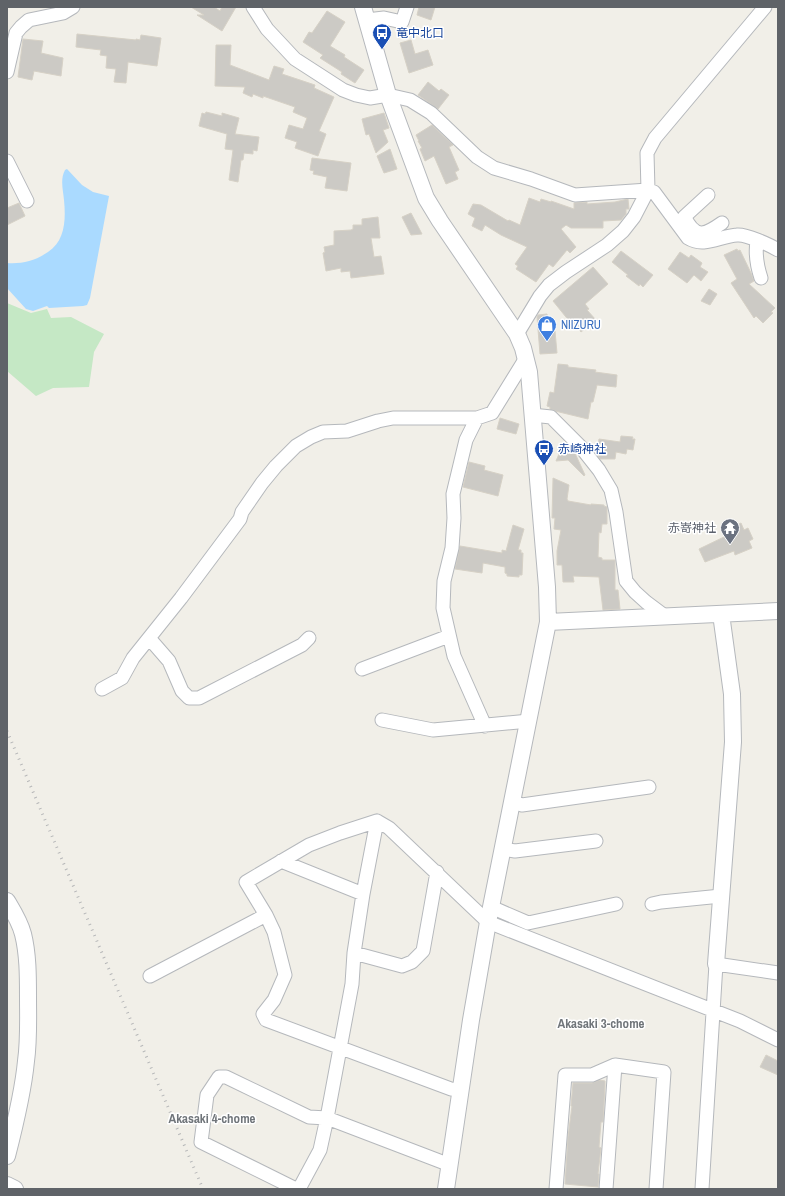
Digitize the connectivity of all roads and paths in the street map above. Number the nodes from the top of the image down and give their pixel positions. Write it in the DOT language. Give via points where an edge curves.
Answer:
graph roads {
  1 [pos="73,7"];
  2 [pos="253,7"];
  3 [pos="407,7"];
  4 [pos="765,7"];
  5 [pos="365,14"];
  6 [pos="7,72"];
  7 [pos="388,95"];
  8 [pos="7,161"];
  9 [pos="648,190"];
  10 [pos="708,195"];
  11 [pos="27,200"];
  12 [pos="681,219"];
  13 [pos="722,223"];
  14 [pos="757,241"];
  15 [pos="778,250"];
  16 [pos="762,278"];
  17 [pos="517,334"];
  18 [pos="526,358"];
  19 [pos="532,415"];
  20 [pos="477,418"];
  21 [pos="778,611"];
  22 [pos="721,614"];
  23 [pos="666,617"];
  24 [pos="548,622"];
  25 [pos="449,636"];
  26 [pos="149,638"];
  27 [pos="309,638"];
  28 [pos="362,669"];
  29 [pos="102,689"];
  30 [pos="382,720"];
  31 [pos="529,721"];
  32 [pos="485,726"];
  33 [pos="649,787"];
  34 [pos="512,802"];
  35 [pos="377,822"];
  36 [pos="596,841"];
  37 [pos="503,849"];
  38 [pos="281,861"];
  39 [pos="437,872"];
  40 [pos="363,894"];
  41 [pos="721,896"];
  42 [pos="7,901"];
  43 [pos="616,904"];
  44 [pos="652,904"];
  45 [pos="266,915"];
  46 [pos="490,915"];
  47 [pos="354,953"];
  48 [pos="716,964"];
  49 [pos="778,973"];
  50 [pos="150,976"];
  51 [pos="713,1010"];
  52 [pos="778,1040"];
  53 [pos="341,1048"];
  54 [pos="615,1065"];
  55 [pos="461,1090"];
  56 [pos="327,1118"];
  57 [pos="7,1156"];
  58 [pos="450,1164"];
  59 [pos="275,1184"];
  60 [pos="7,1186"];
  61 [pos="15,1189"];
  62 [pos="298,1189"];
  63 [pos="446,1189"];
  64 [pos="556,1189"];
  65 [pos="562,1189"];
  66 [pos="606,1189"];
  67 [pos="656,1189"];
  68 [pos="702,1189"];
  1 -- 6 [label="street" via="63,13 30,20 21,27 16,33"];
  2 -- 7 [label="street" via="266,29 294,59 317,74 356,95 370,98"];
  3 -- 5 [label="street" via="402,22"];
  4 -- 9 [label="street" via="655,138 647,153"];
  5 -- 7 [label="street"];
  7 -- 9 [label="street" via="410,100 432,113 477,157 494,168 575,195"];
  7 -- 17 [label="street" via="426,198"];
  8 -- 11 [label="street"];
  9 -- 12 [label="street" via="654,192"];
  9 -- 17 [label="street" via="634,217 623,231 550,285 540,296"];
  10 -- 12 [label="street"];
  12 -- 13 [label="street" via="700,233 707,233"];
  12 -- 14 [label="street" via="688,238 694,242 708,242 736,235"];
  14 -- 15 [label="street"];
  14 -- 16 [label="street" via="758,266"];
  17 -- 18 [label="street"];
  18 -- 19 [label="street"];
  18 -- 20 [label="street" via="492,413"];
  19 -- 23 [label="street" via="551,417 600,470 611,490 626,581 646,602"];
  19 -- 24 [label="street"];
  20 -- 25 [label="street" via="466,440 453,494 452,548 444,581 443,608"];
  20 -- 26 [label="street" via="392,418 347,431 324,432 296,446 262,483 235,526"];
  21 -- 22 [label="street"];
  22 -- 23 [label="street"];
  22 -- 41 [label="street" via="734,715"];
  23 -- 24 [label="street"];
  24 -- 31 [label="street"];
  25 -- 28 [label="street"];
  25 -- 32 [label="street" via="461,674"];
  26 -- 27 [label="street" via="169,661 182,692 189,698 199,698 302,645"];
  26 -- 29 [label="street" via="133,658 122,678"];
  30 -- 32 [label="street" via="433,730"];
  31 -- 32 [label="street"];
  31 -- 34 [label="street"];
  33 -- 34 [label="street" via="522,805"];
  34 -- 37 [label="street"];
  35 -- 38 [label="street" via="309,845"];
  35 -- 39 [label="street" via="389,828"];
  35 -- 40 [label="street"];
  36 -- 37 [label="street" via="514,851"];
  37 -- 46 [label="street"];
  38 -- 40 [label="street"];
  38 -- 45 [label="street" via="246,882"];
  39 -- 46 [label="street"];
  39 -- 47 [label="street" via="423,951 412,962 402,966"];
  40 -- 47 [label="street"];
  41 -- 44 [label="street"];
  41 -- 48 [label="street"];
  42 -- 57 [label="street" via="22,933 28,969 26,1061 19,1107"];
  43 -- 46 [label="street" via="528,923"];
  45 -- 50 [label="street"];
  45 -- 53 [label="street" via="274,932 285,975 274,1000 263,1014 266,1020"];
  46 -- 51 [label="street"];
  46 -- 55 [label="street"];
  47 -- 53 [label="street" via="352,984"];
  48 -- 49 [label="street"];
  48 -- 51 [label="street"];
  51 -- 52 [label="street"];
  51 -- 68 [label="street"];
  53 -- 55 [label="street" via="451,1089"];
  53 -- 56 [label="street"];
  54 -- 64 [label="street" via="592,1075 566,1075"];
  54 -- 66 [label="street"];
  54 -- 67 [label="street" via="664,1072"];
  55 -- 58 [label="street"];
  56 -- 58 [label="street"];
  56 -- 59 [label="street" via="309,1117 226,1077 219,1077 207,1095 201,1142"];
  56 -- 62 [label="street" via="320,1150"];
  58 -- 63 [label="street"];
  59 -- 62 [label="street"];
  60 -- 61 [label="street"];
  64 -- 65 [label="street"];
}
